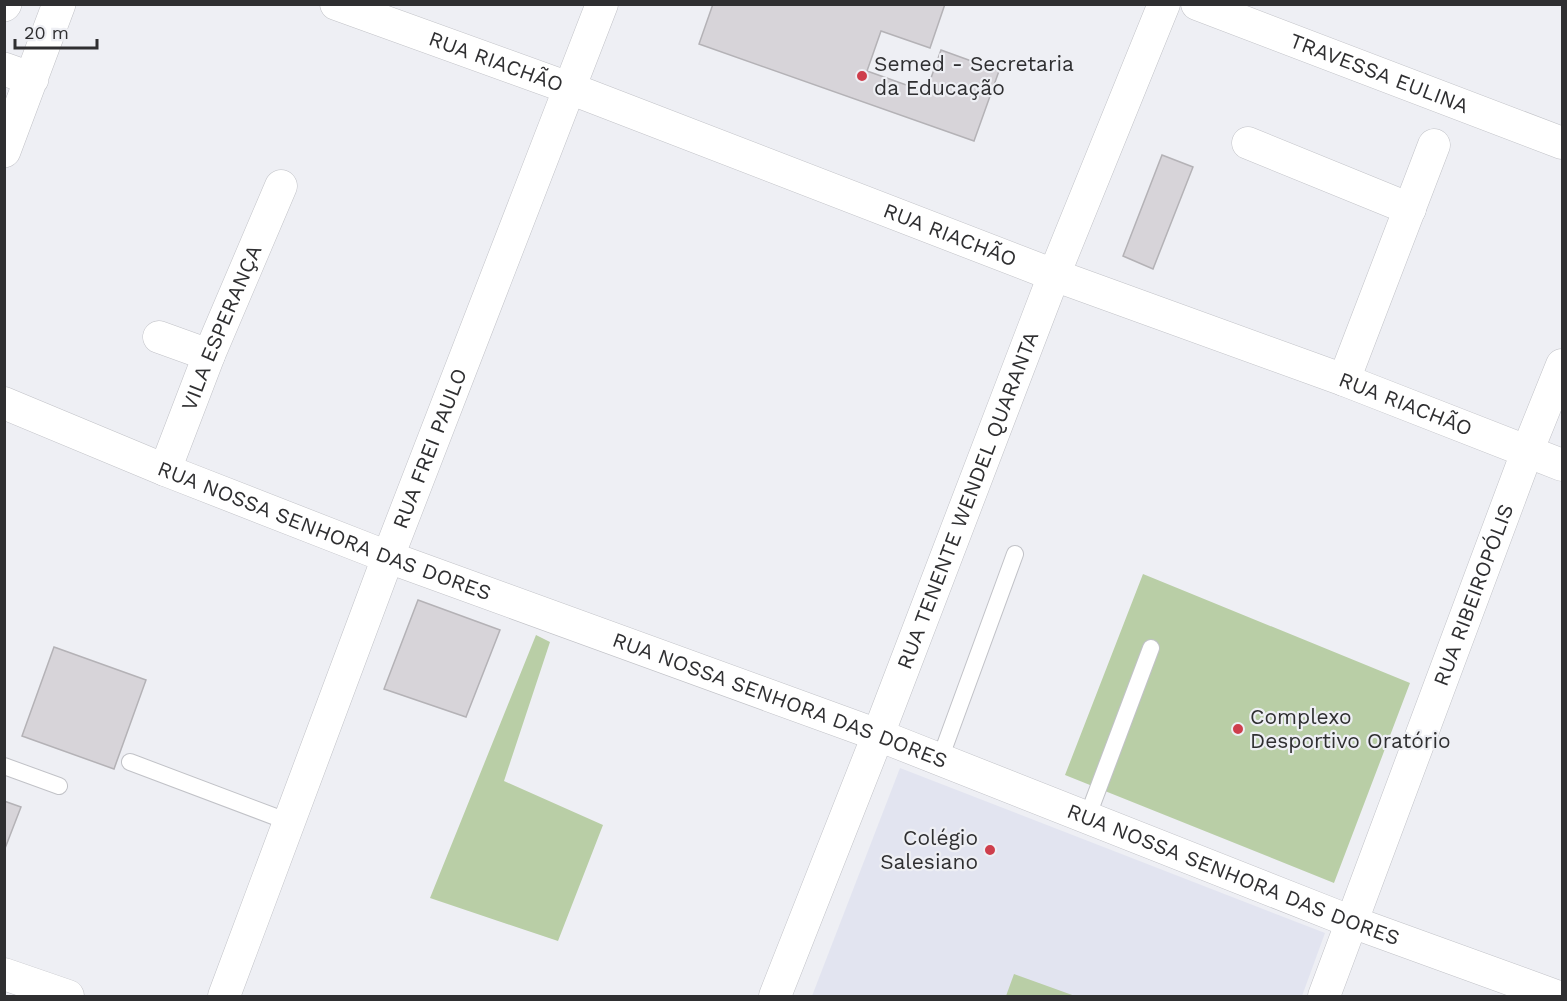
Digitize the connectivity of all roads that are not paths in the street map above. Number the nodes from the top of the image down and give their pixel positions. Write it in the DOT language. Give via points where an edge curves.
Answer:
graph roads {
  1 [pos="59,4"];
  2 [pos="336,4"];
  3 [pos="602,4"];
  4 [pos="1164,4"];
  5 [pos="1197,4"];
  6 [pos="18,74"];
  7 [pos="569,88"];
  8 [pos="1248,143"];
  9 [pos="1563,143"];
  10 [pos="1434,145"];
  11 [pos="4,151"];
  12 [pos="281,186"];
  13 [pos="1410,209"];
  14 [pos="1054,275"];
  15 [pos="159,337"];
  16 [pos="209,356"];
  17 [pos="1563,365"];
  18 [pos="1344,380"];
  19 [pos="4,403"];
  20 [pos="1527,452"];
  21 [pos="1563,465"];
  22 [pos="165,470"];
  23 [pos="1015,554"];
  24 [pos="388,557"];
  25 [pos="1151,648"];
  26 [pos="878,735"];
  27 [pos="940,759"];
  28 [pos="130,762"];
  29 [pos="4,766"];
  30 [pos="59,786"];
  31 [pos="1087,818"];
  32 [pos="290,822"];
  33 [pos="1352,922"];
  34 [pos="4,974"];
  35 [pos="68,996"];
  36 [pos="224,996"];
  37 [pos="775,996"];
  38 [pos="1324,996"];
  39 [pos="1556,996"];
  1 -- 6 [label="main road"];
  2 -- 7 [label="street, RUA RIACHÃO"];
  3 -- 7 [label="street, RUA FREI PAULO"];
  4 -- 14 [label="street, RUA TENENTE WENDEL QUARANTA"];
  5 -- 9 [label="street, TRAVESSA EULINA"];
  6 -- 11 [label="main road"];
  7 -- 14 [label="street, RUA RIACHÃO"];
  7 -- 24 [label="street, RUA FREI PAULO"];
  8 -- 13 [label="street"];
  10 -- 13 [label="street"];
  12 -- 16 [label="street, VILA ESPERANÇA"];
  13 -- 18 [label="street"];
  14 -- 18 [label="street, RUA RIACHÃO"];
  14 -- 26 [label="street, RUA TENENTE WENDEL QUARANTA"];
  15 -- 16 [label="street"];
  16 -- 22 [label="street, VILA ESPERANÇA"];
  17 -- 20 [label="street, RUA RIBEIROPÓLIS"];
  18 -- 20 [label="street, RUA RIACHÃO"];
  19 -- 22 [label="street, RUA NOSSA SENHORA DAS DORES"];
  20 -- 21 [label="street, RUA RIACHÃO"];
  20 -- 33 [label="street, RUA RIBEIROPÓLIS"];
  22 -- 24 [label="street, RUA NOSSA SENHORA DAS DORES"];
  23 -- 27 [label="lane"];
  24 -- 26 [label="street, RUA NOSSA SENHORA DAS DORES"];
  24 -- 32 [label="street, RUA FREI PAULO"];
  25 -- 31 [label="lane"];
  26 -- 27 [label="street, RUA NOSSA SENHORA DAS DORES"];
  26 -- 37 [label="street, RUA TENENTE WENDEL QUARANTA"];
  27 -- 31 [label="street, RUA NOSSA SENHORA DAS DORES"];
  28 -- 32 [label="lane"];
  29 -- 30 [label="lane"];
  31 -- 33 [label="street, RUA NOSSA SENHORA DAS DORES"];
  32 -- 36 [label="street, RUA FREI PAULO"];
  33 -- 38 [label="street, RUA RIBEIROPÓLIS"];
  33 -- 39 [label="street, RUA NOSSA SENHORA DAS DORES"];
  34 -- 35 [label="street"];
}
